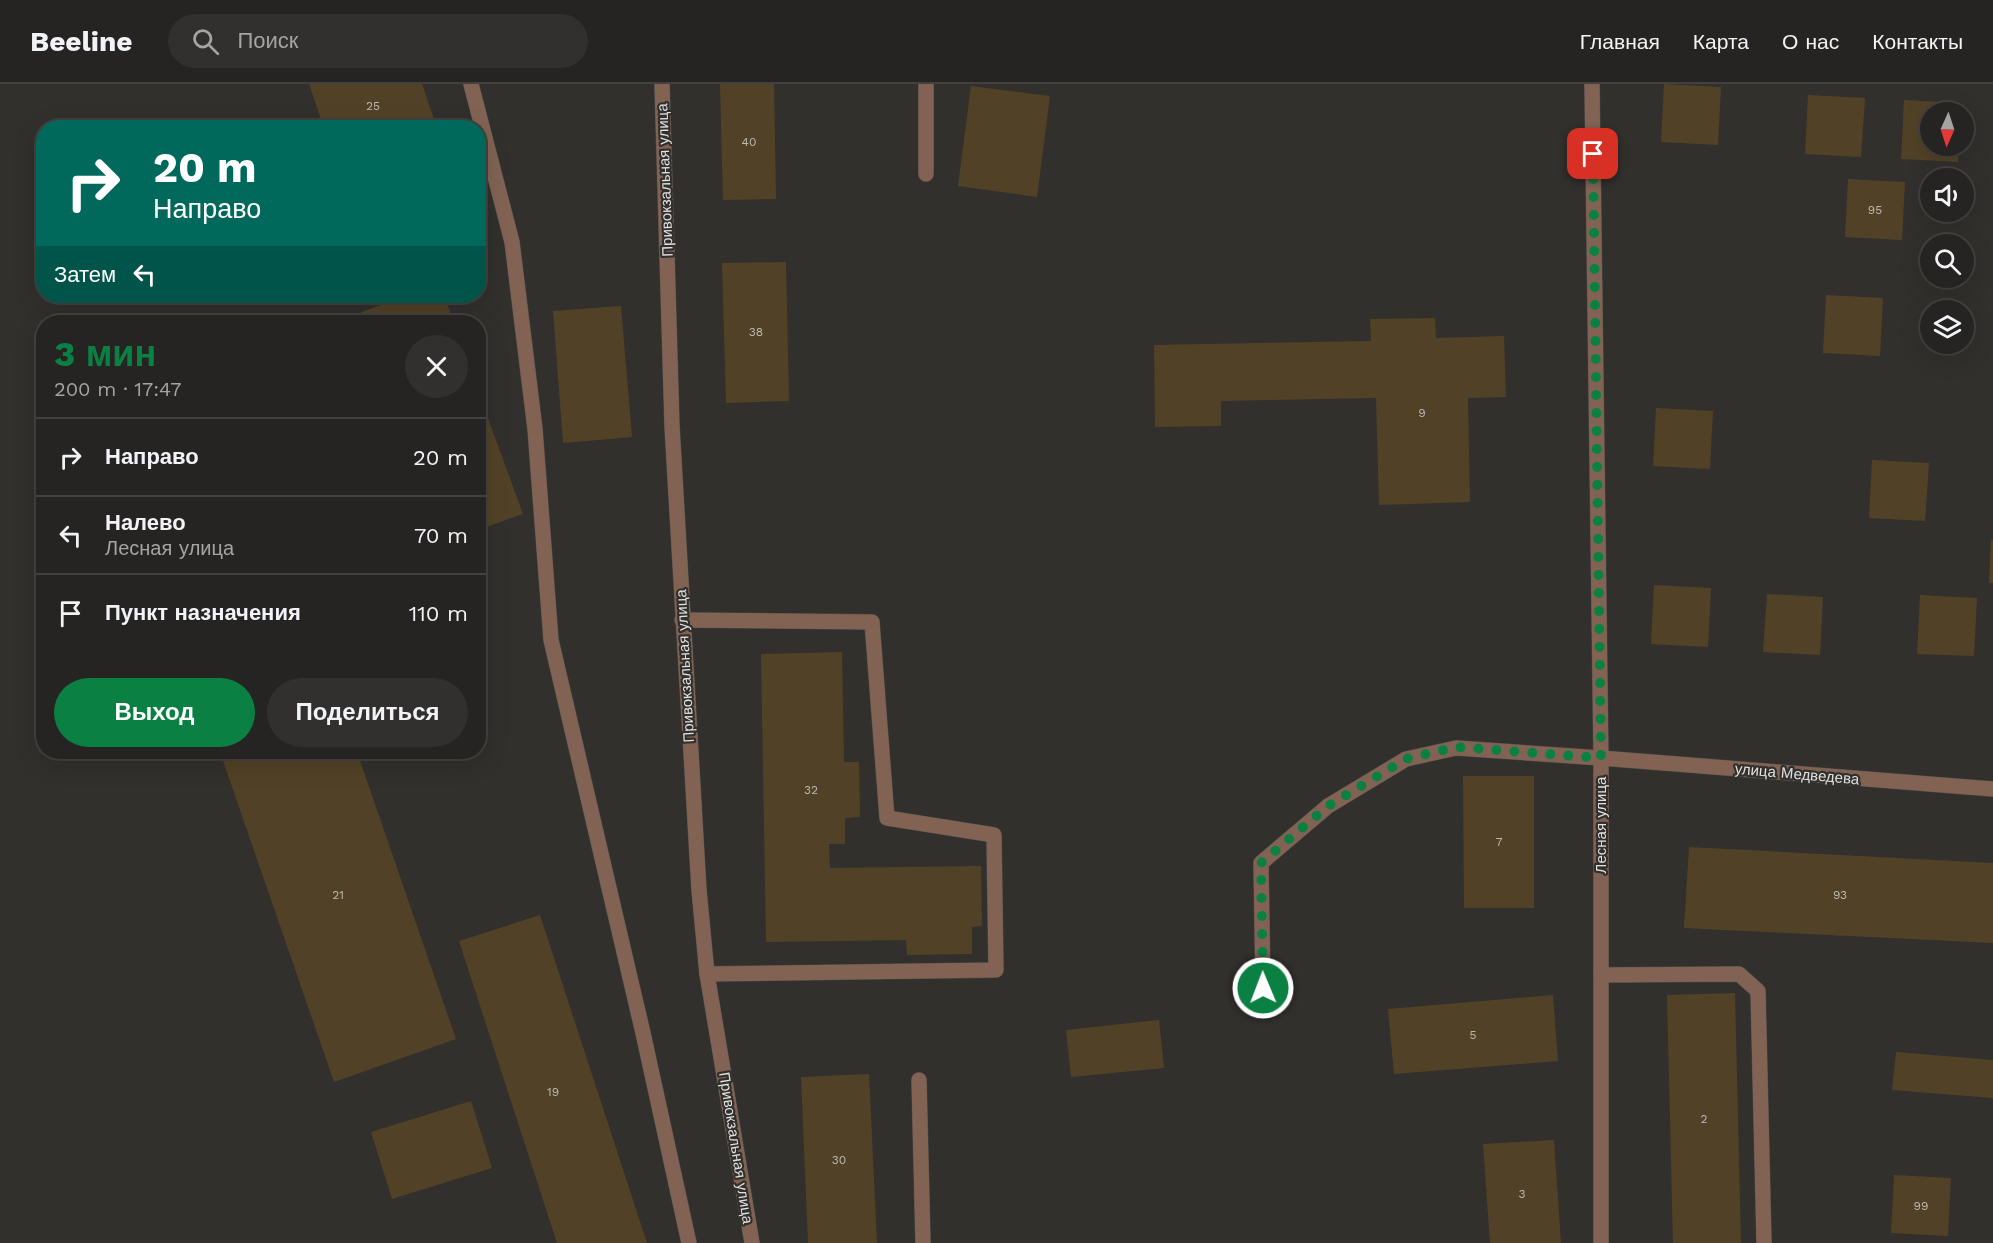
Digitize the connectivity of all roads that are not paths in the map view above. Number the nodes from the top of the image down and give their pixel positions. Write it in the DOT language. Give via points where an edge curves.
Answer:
graph roads {
  1 [pos="471,84"];
  2 [pos="662,84"];
  3 [pos="926,84"];
  4 [pos="1592,84"];
  5 [pos="480,120"];
  6 [pos="486,142"];
  7 [pos="926,174"];
  8 [pos="682,620"];
  9 [pos="1601,758"];
  10 [pos="1993,789"];
  11 [pos="707,974"];
  12 [pos="1601,975"];
  13 [pos="1263,988"];
  14 [pos="919,1080"];
  15 [pos="689,1243"];
  16 [pos="752,1243"];
  17 [pos="923,1243"];
  18 [pos="1601,1243"];
  19 [pos="1764,1243"];
  1 -- 5 [label="street"];
  2 -- 8 [label="street, Привокзальная улица"];
  3 -- 7 [label="street"];
  4 -- 9 [label="street, Лесная улица"];
  6 -- 15 [label="street" via="512,242 535,429 551,640"];
  8 -- 11 [label="street, Привокзальная улица"];
  8 -- 11 [label="street" via="872,622 887,818 994,835 996,970"];
  9 -- 10 [label="street, улица Медведева"];
  9 -- 12 [label="street, Лесная улица"];
  9 -- 13 [label="street, улица Медведева" via="1456,747 1406,759 1328,806 1261,863"];
  11 -- 16 [label="street, Привокзальная улица"];
  12 -- 18 [label="street, Лесная улица"];
  12 -- 19 [label="street" via="1739,974 1758,991"];
  14 -- 17 [label="street"];
}
